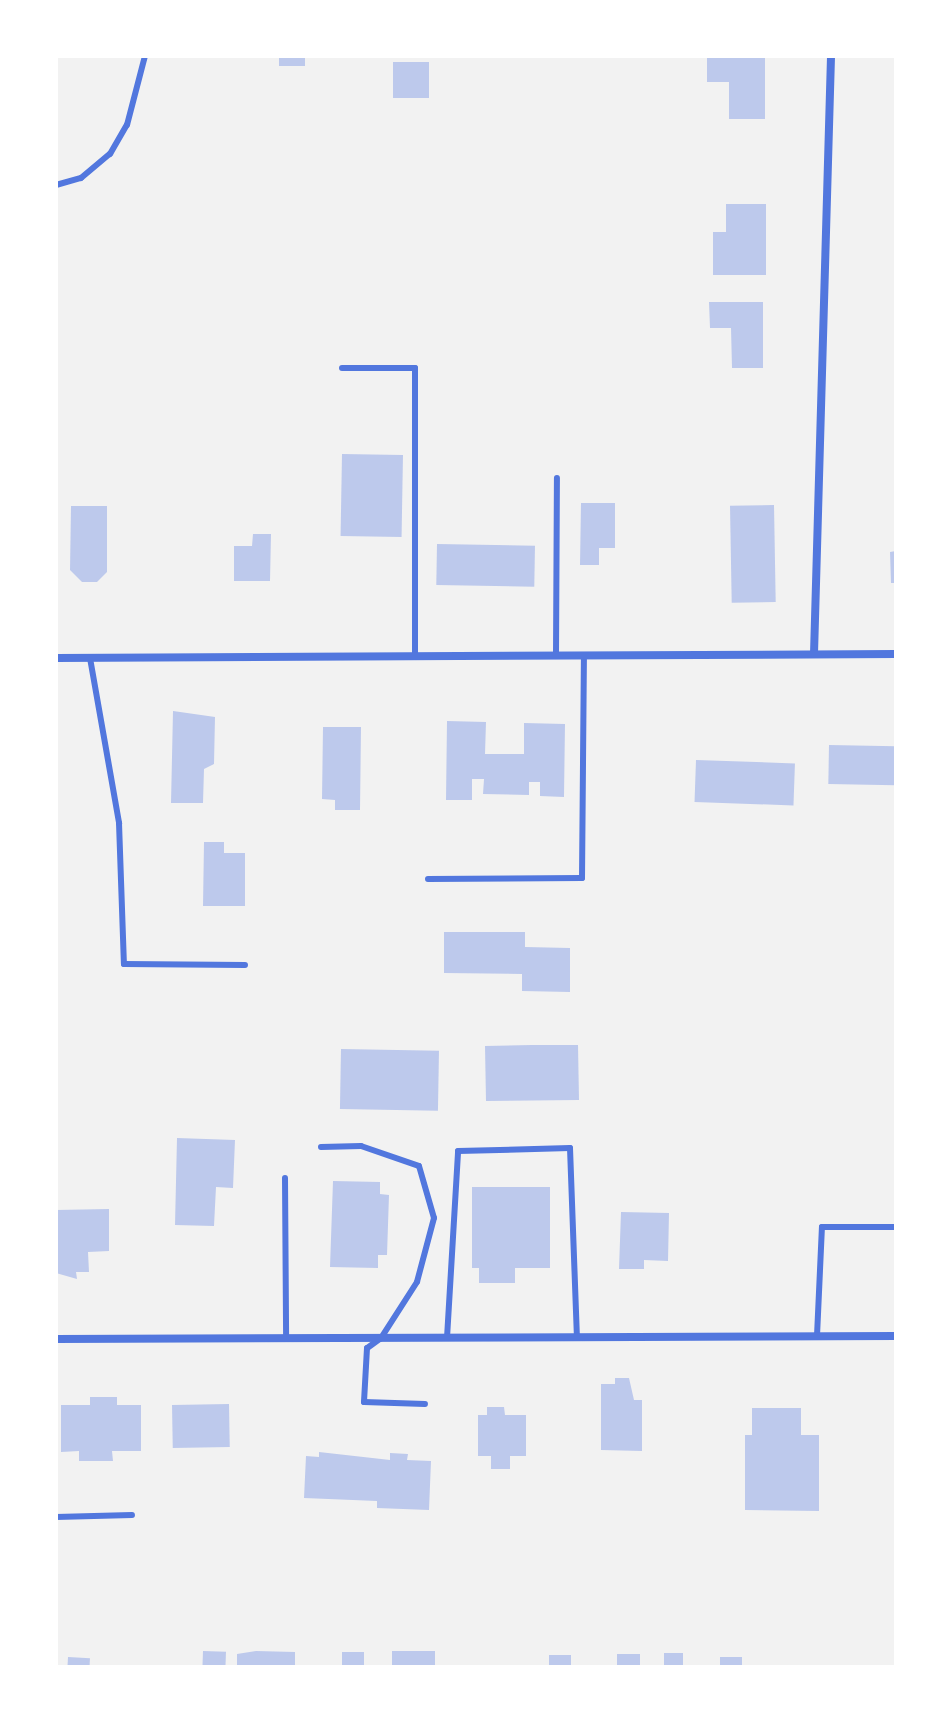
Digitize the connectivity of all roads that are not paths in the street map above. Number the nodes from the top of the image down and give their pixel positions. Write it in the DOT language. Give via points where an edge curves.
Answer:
graph roads {
  1 [pos="145,56"];
  2 [pos="831,56"];
  3 [pos="56,185"];
  4 [pos="342,368"];
  5 [pos="557,478"];
  6 [pos="814,654"];
  7 [pos="896,654"];
  8 [pos="556,655"];
  9 [pos="584,656"];
  10 [pos="415,657"];
  11 [pos="56,658"];
  12 [pos="90,658"];
  13 [pos="428,879"];
  14 [pos="245,965"];
  15 [pos="321,1147"];
  16 [pos="285,1178"];
  17 [pos="896,1227"];
  18 [pos="817,1336"];
  19 [pos="896,1336"];
  20 [pos="577,1337"];
  21 [pos="286,1338"];
  22 [pos="381,1338"];
  23 [pos="447,1338"];
  24 [pos="56,1339"];
  25 [pos="425,1404"];
  26 [pos="132,1515"];
  27 [pos="56,1517"];
  1 -- 3 [label="lane" via="137,97 110,154 81,178"];
  2 -- 6 [label="street"];
  4 -- 10 [label="lane" via="415,368"];
  5 -- 8 [label="lane"];
  6 -- 7 [label="street"];
  6 -- 9 [label="street"];
  8 -- 9 [label="street"];
  8 -- 10 [label="street"];
  9 -- 13 [label="lane" via="582,878"];
  10 -- 12 [label="street"];
  11 -- 12 [label="street"];
  12 -- 14 [label="lane" via="119,823 124,964"];
  15 -- 22 [label="lane" via="361,1146 419,1166 434,1218 417,1282"];
  16 -- 21 [label="lane"];
  17 -- 18 [label="lane" via="822,1227"];
  18 -- 19 [label="street"];
  18 -- 20 [label="street"];
  20 -- 23 [label="street"];
  20 -- 23 [label="lane" via="570,1148 458,1151"];
  21 -- 22 [label="street"];
  21 -- 24 [label="street"];
  22 -- 23 [label="street"];
  22 -- 25 [label="lane" via="367,1348 364,1402"];
  26 -- 27 [label="lane"];
}
